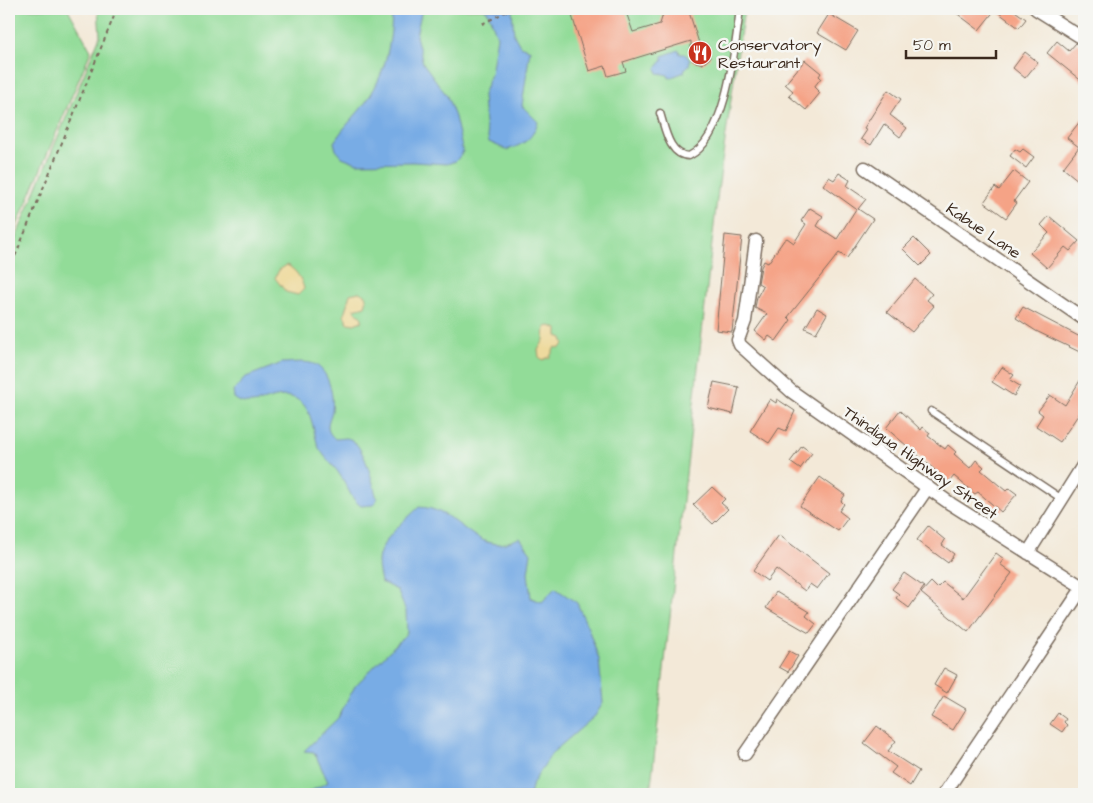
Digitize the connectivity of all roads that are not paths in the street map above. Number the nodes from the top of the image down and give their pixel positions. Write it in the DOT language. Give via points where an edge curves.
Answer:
graph roads {
  1 [pos="740,9"];
  2 [pos="1036,9"];
  3 [pos="1084,39"];
  4 [pos="660,113"];
  5 [pos="864,168"];
  6 [pos="756,241"];
  7 [pos="1084,319"];
  8 [pos="931,411"];
  9 [pos="1084,464"];
  10 [pos="928,487"];
  11 [pos="1062,499"];
  12 [pos="1028,553"];
  13 [pos="1084,588"];
  14 [pos="745,754"];
  15 [pos="944,794"];
  1 -- 4 [label="lane" via="726,98 702,146 689,156 679,154 672,146"];
  2 -- 3 [label="street"];
  5 -- 7 [label="street, Kabue Lane"];
  6 -- 10 [label="street, Thindigua Highway Street" via="745,320 738,340 791,391"];
  8 -- 11 [label="lane"];
  9 -- 11 [label="street"];
  10 -- 12 [label="street, Thindigua Highway Street"];
  10 -- 14 [label="street"];
  11 -- 12 [label="street"];
  12 -- 13 [label="street, Thindigua Highway Street"];
  13 -- 15 [label="street"];
}
